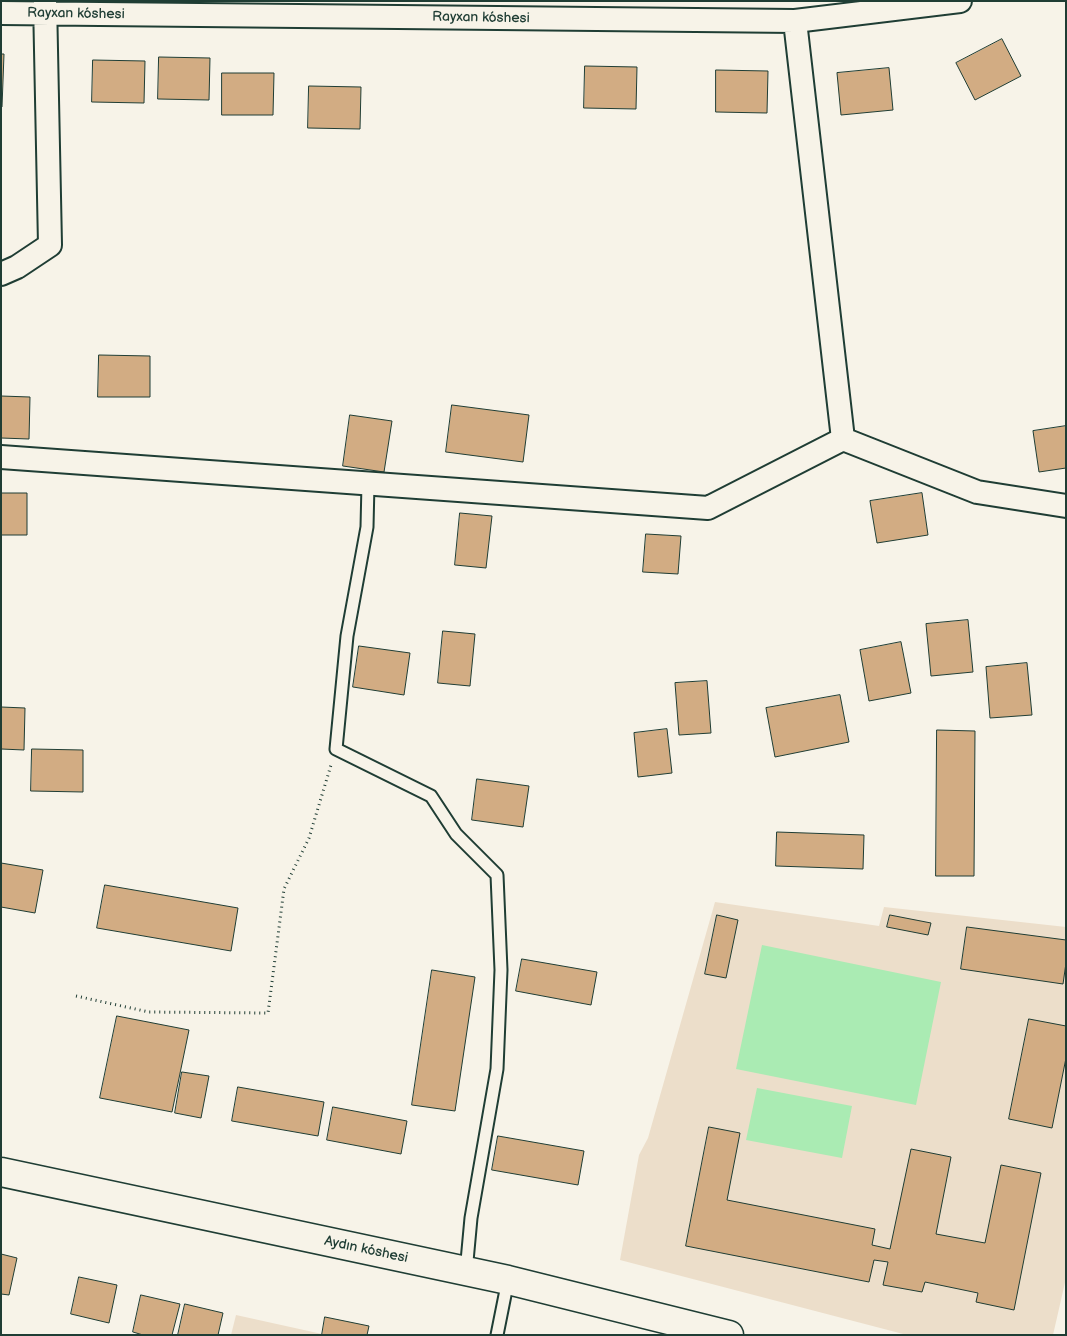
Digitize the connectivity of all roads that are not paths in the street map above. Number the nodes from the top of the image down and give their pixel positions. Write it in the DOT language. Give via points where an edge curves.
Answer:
graph roads {
  1 [pos="960,1"];
  2 [pos="45,8"];
  3 [pos="1,13"];
  4 [pos="795,21"];
  5 [pos="1,274"];
  6 [pos="844,438"];
  7 [pos="1,457"];
  8 [pos="368,484"];
  9 [pos="1066,506"];
  10 [pos="1,1172"];
  11 [pos="466,1272"];
  12 [pos="508,1280"];
  13 [pos="658,1326"];
  14 [pos="497,1335"];
  15 [pos="729,1335"];
  1 -- 4 [label="street, Rayxan kóshesi"];
  2 -- 3 [label="street, Rayxan kóshesi"];
  2 -- 4 [label="street, Rayxan kóshesi"];
  2 -- 5 [label="street" via="50,245 17,268"];
  4 -- 6 [label="street"];
  6 -- 8 [label="street" via="708,508"];
  6 -- 9 [label="street" via="977,492"];
  7 -- 8 [label="street"];
  8 -- 11 [label="lane" via="367,526 347,636 336,748 431,796 456,834 496,875 502,970 497,1069 471,1218"];
  10 -- 11 [label="street, Aydın kóshesi"];
  11 -- 12 [label="street, Aydın kóshesi"];
  12 -- 13 [label="street, Aydın kóshesi"];
  12 -- 14 [label="lane"];
  13 -- 15 [label="street, Aydın kóshesi"];
}
